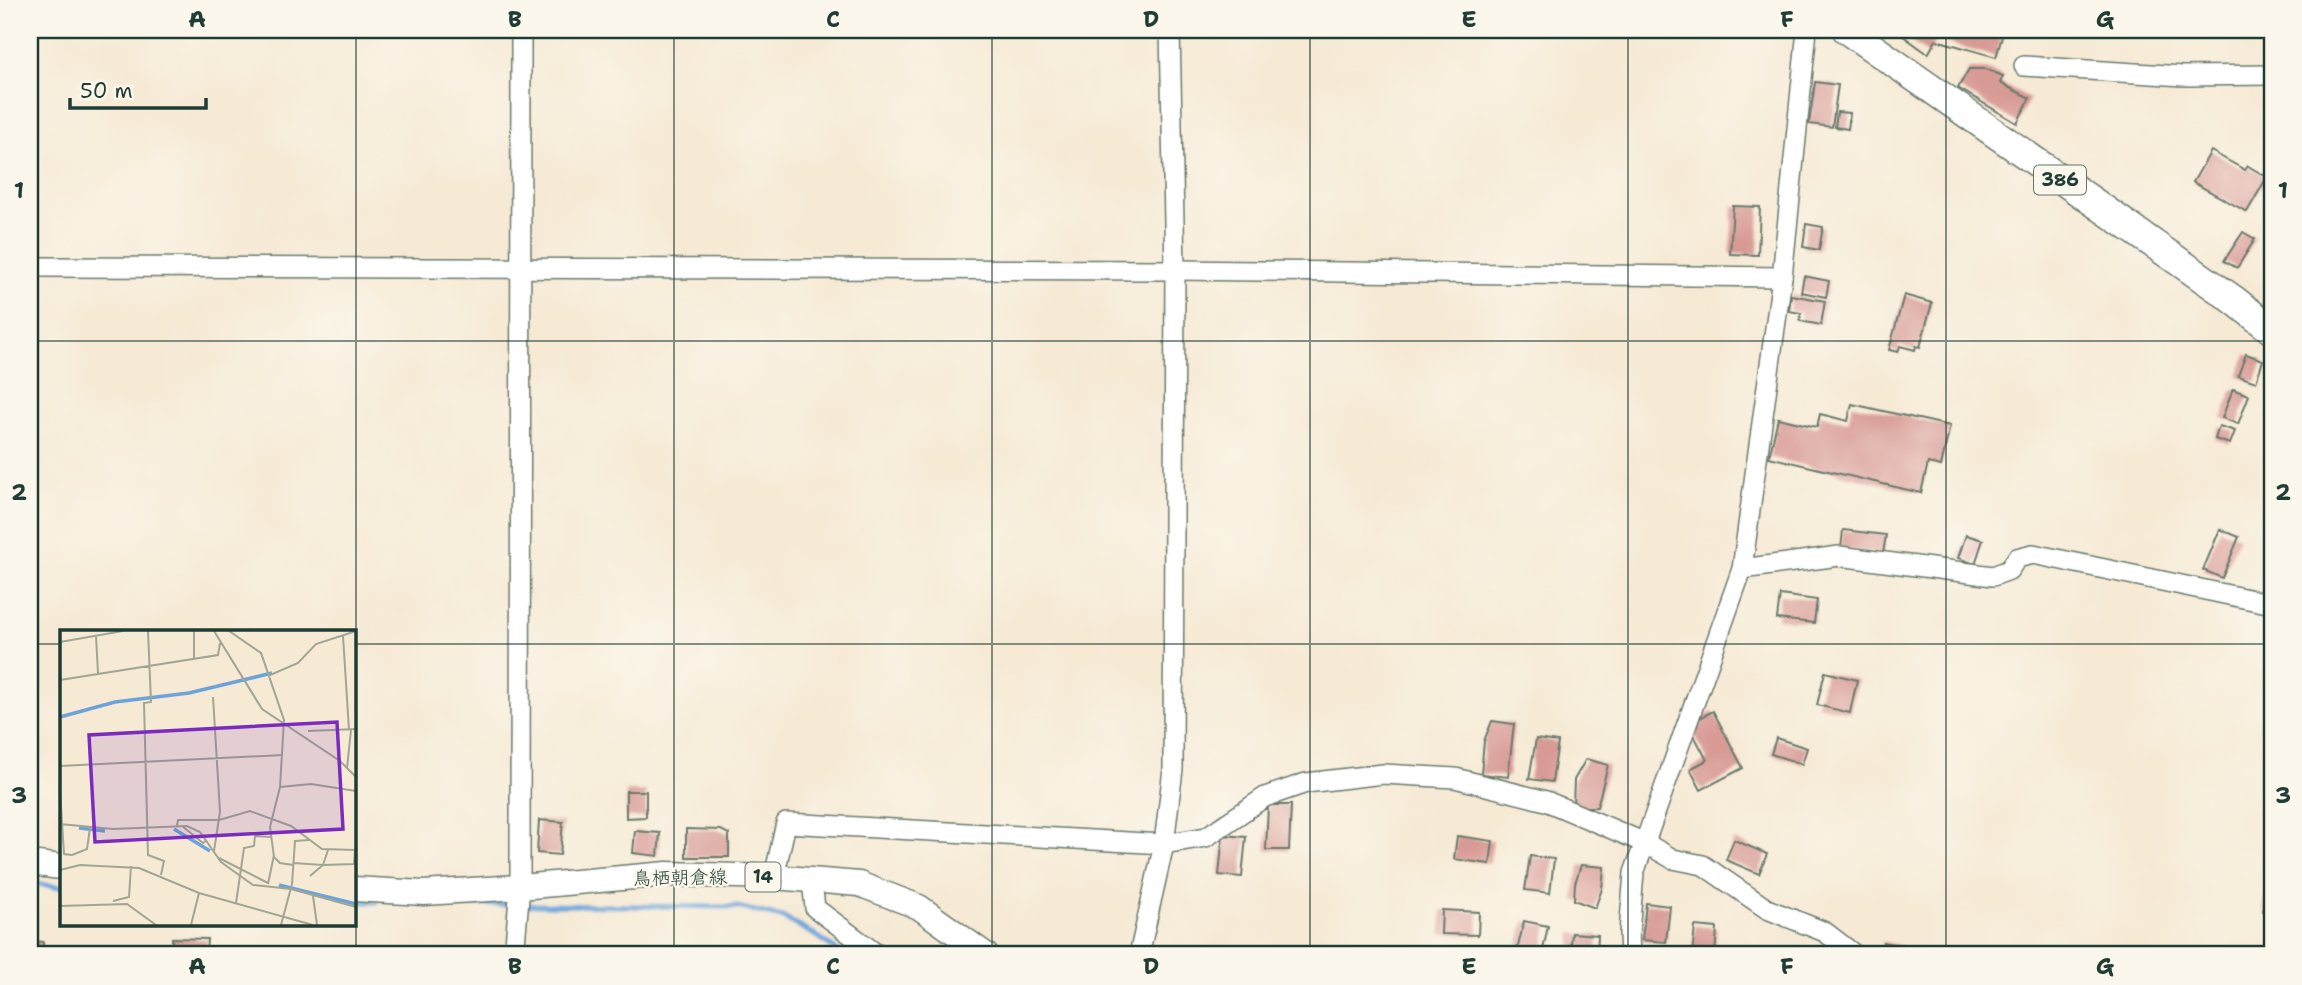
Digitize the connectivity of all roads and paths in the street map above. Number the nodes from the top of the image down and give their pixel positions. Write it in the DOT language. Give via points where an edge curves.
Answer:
graph roads {
  1 [pos="521,30"];
  2 [pos="1170,30"];
  3 [pos="1807,30"];
  4 [pos="1847,30"];
  5 [pos="2024,66"];
  6 [pos="2272,75"];
  7 [pos="30,267"];
  8 [pos="522,269"];
  9 [pos="1175,271"];
  10 [pos="1782,277"];
  11 [pos="2272,330"];
  12 [pos="1742,569"];
  13 [pos="2272,604"];
  14 [pos="1646,843"];
  15 [pos="1164,845"];
  16 [pos="30,863"];
  17 [pos="60,867"];
  18 [pos="774,877"];
  19 [pos="812,881"];
  20 [pos="520,887"];
  21 [pos="355,889"];
  22 [pos="514,955"];
  23 [pos="878,955"];
  24 [pos="986,955"];
  25 [pos="1139,955"];
  26 [pos="1630,955"];
  27 [pos="1856,955"];
  1 -- 8 [label="street"];
  2 -- 9 [label="street"];
  3 -- 10 [label="street"];
  4 -- 11 [label="highway, 386"];
  5 -- 6 [label="street" via="2183,76"];
  7 -- 8 [label="street"];
  8 -- 9 [label="street"];
  8 -- 20 [label="street"];
  9 -- 10 [label="street"];
  9 -- 15 [label="street" via="1173,769"];
  10 -- 12 [label="street"];
  12 -- 13 [label="street" via="1839,556 1993,576 2009,570 2017,558 2033,554"];
  12 -- 14 [label="street"];
  14 -- 15 [label="street" via="1546,801 1499,788 1455,778 1383,774 1306,783 1265,797 1206,837"];
  14 -- 26 [label="street" via="1634,873"];
  14 -- 27 [label="street" via="1673,859 1703,864 1767,909 1825,932"];
  15 -- 18 [label="street" via="786,823"];
  15 -- 25 [label="street"];
  16 -- 17 [label="main road"];
  18 -- 19 [label="main road, 鳥栖朝倉線 / 14"];
  18 -- 20 [label="main road, 鳥栖朝倉線 / 14" via="667,874"];
  19 -- 23 [label="street" via="815,908"];
  19 -- 24 [label="main road, 鳥栖朝倉線 / 14" via="859,884 919,907"];
  20 -- 21 [label="main road, 鳥栖朝倉線 / 14" via="425,892"];
  20 -- 22 [label="street"];
}
